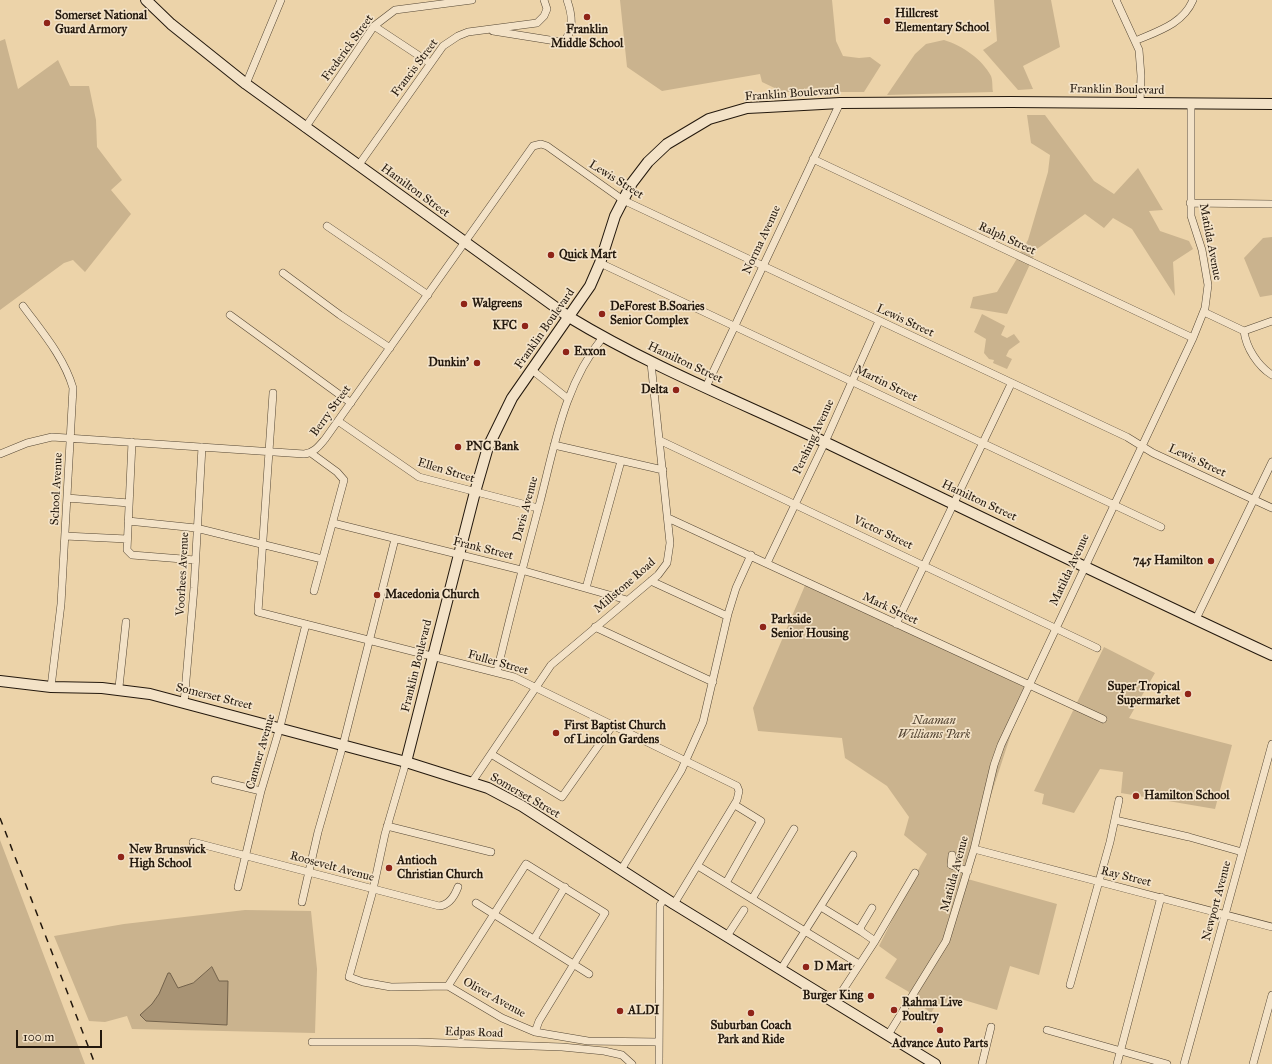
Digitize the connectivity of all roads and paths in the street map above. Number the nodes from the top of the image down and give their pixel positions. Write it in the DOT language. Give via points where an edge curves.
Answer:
graph roads {
  1 [pos="146,0"];
  2 [pos="281,0"];
  3 [pos="472,0"];
  4 [pos="544,0"];
  5 [pos="568,0"];
  6 [pos="1116,0"];
  7 [pos="1193,0"];
  8 [pos="374,26"];
  9 [pos="485,29"];
  10 [pos="1136,41"];
  11 [pos="430,63"];
  12 [pos="246,84"];
  13 [pos="840,103"];
  14 [pos="1140,103"];
  15 [pos="1191,104"];
  16 [pos="1272,104"];
  17 [pos="305,128"];
  18 [pos="536,144"];
  19 [pos="813,159"];
  20 [pos="358,166"];
  21 [pos="623,200"];
  22 [pos="1190,203"];
  23 [pos="1272,204"];
  24 [pos="327,226"];
  25 [pos="464,242"];
  26 [pos="600,263"];
  27 [pos="762,266"];
  28 [pos="283,273"];
  29 [pos="428,295"];
  30 [pos="23,306"];
  31 [pos="1204,312"];
  32 [pos="230,314"];
  33 [pos="569,317"];
  34 [pos="879,321"];
  35 [pos="1272,321"];
  36 [pos="734,326"];
  37 [pos="1244,331"];
  38 [pos="603,337"];
  39 [pos="1193,338"];
  40 [pos="390,348"];
  41 [pos="651,363"];
  42 [pos="532,370"];
  43 [pos="1272,375"];
  44 [pos="853,381"];
  45 [pos="1012,384"];
  46 [pos="706,387"];
  47 [pos="273,392"];
  48 [pos="567,398"];
  49 [pos="351,403"];
  50 [pos="338,421"];
  51 [pos="70,438"];
  52 [pos="659,440"];
  53 [pos="132,442"];
  54 [pos="825,442"];
  55 [pos="983,443"];
  56 [pos="554,445"];
  57 [pos="202,446"];
  58 [pos="1142,446"];
  59 [pos="268,451"];
  60 [pos="311,453"];
  61 [pos="0,454"];
  62 [pos="621,461"];
  63 [pos="1272,462"];
  64 [pos="663,470"];
  65 [pos="475,492"];
  66 [pos="67,498"];
  67 [pos="1254,500"];
  68 [pos="129,503"];
  69 [pos="795,503"];
  70 [pos="954,504"];
  71 [pos="1114,505"];
  72 [pos="538,508"];
  73 [pos="1272,508"];
  74 [pos="668,518"];
  75 [pos="128,521"];
  76 [pos="333,524"];
  77 [pos="1160,527"];
  78 [pos="196,528"];
  79 [pos="65,536"];
  80 [pos="127,539"];
  81 [pos="395,539"];
  82 [pos="261,545"];
  83 [pos="459,554"];
  84 [pos="751,556"];
  85 [pos="322,559"];
  86 [pos="195,560"];
  87 [pos="767,563"];
  88 [pos="926,565"];
  89 [pos="1085,566"];
  90 [pos="521,570"];
  91 [pos="651,581"];
  92 [pos="586,588"];
  93 [pos="314,591"];
  94 [pos="627,600"];
  95 [pos="728,616"];
  96 [pos="1196,619"];
  97 [pos="126,622"];
  98 [pos="306,624"];
  99 [pos="896,624"];
  100 [pos="595,627"];
  101 [pos="1055,628"];
  102 [pos="369,639"];
  103 [pos="1097,648"];
  104 [pos="1272,655"];
  105 [pos="433,656"];
  106 [pos="497,672"];
  107 [pos="0,681"];
  108 [pos="713,682"];
  109 [pos="536,686"];
  110 [pos="1028,686"];
  111 [pos="51,687"];
  112 [pos="117,689"];
  113 [pos="184,702"];
  114 [pos="1103,719"];
  115 [pos="613,725"];
  116 [pos="280,727"];
  117 [pos="1272,744"];
  118 [pos="343,745"];
  119 [pos="490,754"];
  120 [pos="686,760"];
  121 [pos="406,762"];
  122 [pos="215,780"];
  123 [pos="472,782"];
  124 [pos="261,791"];
  125 [pos="1119,800"];
  126 [pos="735,805"];
  127 [pos="1115,820"];
  128 [pos="387,826"];
  129 [pos="794,829"];
  130 [pos="193,842"];
  131 [pos="974,849"];
  132 [pos="491,852"];
  133 [pos="1242,852"];
  134 [pos="246,855"];
  135 [pos="952,855"];
  136 [pos="853,856"];
  137 [pos="698,866"];
  138 [pos="621,870"];
  139 [pos="968,871"];
  140 [pos="310,873"];
  141 [pos="915,873"];
  142 [pos="1100,881"];
  143 [pos="726,883"];
  144 [pos="238,887"];
  145 [pos="458,887"];
  146 [pos="565,887"];
  147 [pos="373,888"];
  148 [pos="1161,897"];
  149 [pos="665,898"];
  150 [pos="752,899"];
  151 [pos="302,902"];
  152 [pos="476,903"];
  153 [pos="674,904"];
  154 [pos="821,907"];
  155 [pos="872,908"];
  156 [pos="744,910"];
  157 [pos="494,914"];
  158 [pos="1224,914"];
  159 [pos="1272,927"];
  160 [pos="805,931"];
  161 [pos="862,932"];
  162 [pos="728,936"];
  163 [pos="534,939"];
  164 [pos="874,940"];
  165 [pos="574,964"];
  166 [pos="859,964"];
  167 [pos="781,969"];
  168 [pos="590,974"];
  169 [pos="1070,985"];
  170 [pos="448,986"];
  171 [pos="1272,995"];
  172 [pos="835,1002"];
  173 [pos="991,1027"];
  174 [pos="1047,1030"];
  175 [pos="535,1032"];
  176 [pos="888,1035"];
  177 [pos="312,1042"];
  178 [pos="659,1042"];
  179 [pos="1121,1052"];
  180 [pos="632,1064"];
  181 [pos="659,1064"];
  182 [pos="935,1064"];
  183 [pos="982,1064"];
  184 [pos="1117,1064"];
  185 [pos="1167,1064"];
  186 [pos="1184,1064"];
  187 [pos="1253,1064"];
  1 -- 12 [label="main road, Hamilton Street" via="171,24"];
  2 -- 12 [label="street"];
  3 -- 8 [label="street, Frederick Street" via="395,10"];
  4 -- 9 [label="street, Francis Street" via="547,9 537,23"];
  5 -- 9 [label="street" via="572,29 568,38 562,42"];
  6 -- 10 [label="street"];
  7 -- 10 [label="street" via="1188,11 1170,26"];
  8 -- 11 [label="street"];
  8 -- 17 [label="street, Frederick Street"];
  9 -- 11 [label="street, Francis Street" via="468,32 447,42"];
  10 -- 14 [label="street" via="1141,76"];
  11 -- 20 [label="street, Francis Street"];
  12 -- 17 [label="main road, Hamilton Street"];
  13 -- 14 [label="main road, Franklin Boulevard"];
  13 -- 19 [label="street, Norma Avenue"];
  13 -- 21 [label="main road, Franklin Boulevard" via="747,108 710,119 662,148 632,183"];
  14 -- 15 [label="main road, Franklin Boulevard"];
  15 -- 16 [label="main road, Franklin Boulevard"];
  15 -- 22 [label="street, Matilda Avenue"];
  17 -- 20 [label="main road, Hamilton Street"];
  18 -- 21 [label="street, Lewis Street" via="547,146"];
  18 -- 25 [label="street, Berry Street"];
  19 -- 27 [label="street, Norma Avenue"];
  19 -- 39 [label="street, Ralph Street"];
  20 -- 25 [label="main road, Hamilton Street"];
  21 -- 26 [label="main road, Franklin Boulevard" via="615,216"];
  21 -- 27 [label="street, Lewis Street"];
  22 -- 23 [label="street"];
  22 -- 31 [label="street, Matilda Avenue" via="1191,216 1206,267 1208,294"];
  24 -- 29 [label="street"];
  25 -- 29 [label="street, Berry Street"];
  25 -- 33 [label="main road, Hamilton Street"];
  26 -- 33 [label="main road, Franklin Boulevard" via="590,286"];
  26 -- 36 [label="street, Martin Street"];
  27 -- 34 [label="street, Lewis Street"];
  27 -- 36 [label="street, Norma Avenue"];
  28 -- 40 [label="street"];
  29 -- 40 [label="street, Berry Street"];
  30 -- 51 [label="street, School Avenue" via="48,339 68,373 72,388"];
  31 -- 37 [label="street"];
  31 -- 39 [label="street, Matilda Avenue"];
  32 -- 49 [label="street"];
  33 -- 38 [label="main road, Hamilton Street"];
  33 -- 42 [label="main road, Franklin Boulevard"];
  34 -- 44 [label="street, Pershing Avenue"];
  34 -- 45 [label="street, Lewis Street"];
  35 -- 37 [label="street"];
  36 -- 44 [label="street, Martin Street"];
  36 -- 46 [label="street, Norma Avenue"];
  37 -- 43 [label="street" via="1253,355"];
  38 -- 41 [label="main road, Hamilton Street"];
  38 -- 48 [label="street, Davis Avenue" via="587,358"];
  39 -- 58 [label="street, Matilda Avenue"];
  40 -- 49 [label="street, Berry Street"];
  41 -- 46 [label="main road, Hamilton Street"];
  41 -- 52 [label="street, Millstone Road"];
  42 -- 48 [label="street"];
  42 -- 65 [label="main road, Franklin Boulevard" via="502,415 488,447"];
  44 -- 54 [label="street, Pershing Avenue"];
  44 -- 55 [label="street, Martin Street"];
  45 -- 55 [label="street"];
  45 -- 58 [label="street, Lewis Street"];
  46 -- 54 [label="main road, Hamilton Street"];
  47 -- 59 [label="street"];
  48 -- 56 [label="street, Davis Avenue"];
  49 -- 50 [label="street, Berry Street"];
  50 -- 60 [label="street, Berry Street" via="317,449"];
  50 -- 65 [label="street, Ellen Street" via="411,472"];
  51 -- 53 [label="street, Berry Street"];
  51 -- 61 [label="street, Berry Street" via="43,438"];
  51 -- 66 [label="street, School Avenue"];
  52 -- 64 [label="street, Millstone Road"];
  52 -- 69 [label="street, Victor Street"];
  53 -- 57 [label="street, Berry Street"];
  53 -- 68 [label="street"];
  54 -- 69 [label="street, Pershing Avenue"];
  54 -- 70 [label="main road, Hamilton Street"];
  55 -- 70 [label="street"];
  55 -- 71 [label="street, Martin Street"];
  56 -- 62 [label="street"];
  56 -- 72 [label="street, Davis Avenue"];
  57 -- 59 [label="street, Berry Street"];
  57 -- 78 [label="street, Voorhees Avenue"];
  58 -- 67 [label="street, Lewis Street"];
  58 -- 71 [label="street, Matilda Avenue"];
  59 -- 60 [label="street, Berry Street"];
  59 -- 82 [label="street"];
  60 -- 76 [label="street" via="344,480"];
  62 -- 64 [label="street"];
  62 -- 92 [label="street"];
  63 -- 67 [label="street"];
  64 -- 74 [label="street, Millstone Road"];
  65 -- 72 [label="street, Ellen Street"];
  65 -- 83 [label="main road, Franklin Boulevard"];
  66 -- 68 [label="street"];
  66 -- 79 [label="street, School Avenue"];
  67 -- 73 [label="street, Lewis Street"];
  67 -- 96 [label="street"];
  68 -- 75 [label="street"];
  69 -- 87 [label="street, Pershing Avenue"];
  69 -- 88 [label="street, Victor Street"];
  70 -- 88 [label="street"];
  70 -- 89 [label="main road, Hamilton Street"];
  71 -- 77 [label="street, Martin Street"];
  71 -- 89 [label="street, Matilda Avenue"];
  72 -- 90 [label="street, Davis Avenue"];
  74 -- 84 [label="street, Mark Street"];
  74 -- 91 [label="street, Millstone Road" via="670,543 667,563"];
  75 -- 78 [label="street"];
  75 -- 80 [label="street"];
  76 -- 81 [label="street, Frank Street"];
  76 -- 85 [label="street"];
  78 -- 82 [label="street"];
  78 -- 86 [label="street, Voorhees Avenue"];
  79 -- 80 [label="street"];
  79 -- 111 [label="street, School Avenue"];
  80 -- 86 [label="street" via="127,550 132,555"];
  81 -- 83 [label="street, Frank Street"];
  81 -- 102 [label="street"];
  82 -- 85 [label="street"];
  82 -- 98 [label="street, Fuller Street" via="258,612"];
  83 -- 90 [label="street, Frank Street"];
  83 -- 105 [label="main road, Franklin Boulevard"];
  84 -- 87 [label="street, Mark Street"];
  84 -- 95 [label="street" via="736,588"];
  85 -- 93 [label="street"];
  86 -- 113 [label="street, Voorhees Avenue"];
  87 -- 99 [label="street, Mark Street"];
  88 -- 99 [label="street"];
  88 -- 101 [label="street, Victor Street"];
  89 -- 96 [label="main road, Hamilton Street"];
  89 -- 101 [label="street, Matilda Avenue"];
  90 -- 92 [label="street, Frank Street"];
  90 -- 106 [label="street, Davis Avenue"];
  91 -- 94 [label="street, Millstone Road"];
  91 -- 95 [label="street"];
  92 -- 94 [label="street, Frank Street"];
  94 -- 100 [label="street, Millstone Road"];
  95 -- 108 [label="street"];
  96 -- 104 [label="main road, Hamilton Street"];
  97 -- 112 [label="street"];
  98 -- 102 [label="street, Fuller Street"];
  98 -- 116 [label="street, Camner Avenue"];
  99 -- 110 [label="street, Mark Street"];
  100 -- 108 [label="street"];
  100 -- 109 [label="street, Millstone Road" via="551,665"];
  101 -- 103 [label="street, Victor Street"];
  101 -- 110 [label="street, Matilda Avenue"];
  102 -- 105 [label="street, Fuller Street"];
  102 -- 118 [label="street"];
  105 -- 106 [label="street, Fuller Street"];
  105 -- 121 [label="main road, Franklin Boulevard"];
  106 -- 109 [label="street, Fuller Street"];
  107 -- 111 [label="main road, Somerset Street"];
  108 -- 120 [label="street" via="703,722"];
  109 -- 115 [label="street, Fuller Street"];
  109 -- 119 [label="street, Millstone Road"];
  110 -- 114 [label="street, Mark Street"];
  110 -- 131 [label="street, Matilda Avenue" via="994,765"];
  111 -- 112 [label="main road, Somerset Street"];
  112 -- 113 [label="main road, Somerset Street"];
  113 -- 116 [label="main road, Somerset Street"];
  115 -- 119 [label="street" via="562,798"];
  115 -- 120 [label="street, Fuller Street"];
  116 -- 118 [label="main road, Somerset Street"];
  116 -- 124 [label="street, Camner Avenue"];
  117 -- 133 [label="street, Newport Avenue"];
  118 -- 121 [label="main road, Somerset Street"];
  118 -- 140 [label="street" via="318,832"];
  119 -- 123 [label="street, Millstone Road"];
  120 -- 126 [label="street, Fuller Street" via="738,788"];
  120 -- 138 [label="street"];
  121 -- 123 [label="main road, Somerset Street"];
  121 -- 128 [label="street, Oliver Avenue"];
  122 -- 124 [label="street"];
  123 -- 138 [label="main road, Somerset Street" via="522,806"];
  124 -- 134 [label="street, Camner Avenue"];
  125 -- 127 [label="street"];
  126 -- 137 [label="street"];
  126 -- 143 [label="street" via="761,821"];
  127 -- 133 [label="street"];
  127 -- 142 [label="street"];
  128 -- 132 [label="street"];
  128 -- 147 [label="street, Oliver Avenue"];
  129 -- 150 [label="street"];
  130 -- 134 [label="street, Roosevelt Avenue"];
  131 -- 139 [label="street, Matilda Avenue"];
  131 -- 142 [label="street, Ray Street"];
  133 -- 158 [label="street, Newport Avenue"];
  134 -- 140 [label="street, Roosevelt Avenue"];
  134 -- 144 [label="street, Camner Avenue"];
  135 -- 139 [label="street" via="951,865"];
  136 -- 154 [label="street"];
  137 -- 143 [label="street"];
  137 -- 153 [label="street"];
  138 -- 149 [label="main road, Somerset Street"];
  139 -- 176 [label="street, Matilda Avenue" via="946,941"];
  140 -- 147 [label="street, Roosevelt Avenue"];
  140 -- 151 [label="street"];
  141 -- 164 [label="street"];
  142 -- 148 [label="street, Ray Street"];
  142 -- 169 [label="street"];
  143 -- 150 [label="street"];
  145 -- 147 [label="street, Roosevelt Avenue" via="452,898 440,906"];
  146 -- 157 [label="street" via="526,864"];
  146 -- 163 [label="street"];
  146 -- 165 [label="street" via="605,913"];
  147 -- 170 [label="street, Oliver Avenue" via="350,977 391,987"];
  148 -- 158 [label="street, Ray Street"];
  148 -- 179 [label="street"];
  149 -- 153 [label="main road, Somerset Street"];
  149 -- 178 [label="street" via="660,905"];
  150 -- 160 [label="street"];
  152 -- 157 [label="street"];
  153 -- 162 [label="main road, Somerset Street"];
  154 -- 160 [label="street"];
  154 -- 161 [label="street"];
  155 -- 161 [label="street" via="861,926"];
  156 -- 162 [label="street"];
  157 -- 163 [label="street"];
  157 -- 170 [label="street"];
  158 -- 159 [label="street, Ray Street"];
  158 -- 186 [label="street, Newport Avenue"];
  160 -- 166 [label="street"];
  160 -- 167 [label="street"];
  161 -- 164 [label="street"];
  162 -- 167 [label="main road, Somerset Street"];
  163 -- 165 [label="street"];
  164 -- 166 [label="street"];
  165 -- 168 [label="street"];
  165 -- 175 [label="street" via="539,1021"];
  166 -- 172 [label="street"];
  167 -- 172 [label="main road, Somerset Street"];
  170 -- 175 [label="street, Oliver Avenue" via="502,1018"];
  171 -- 187 [label="street"];
  172 -- 176 [label="main road, Somerset Street"];
  173 -- 183 [label="street"];
  174 -- 179 [label="street"];
  175 -- 178 [label="street, Oliver Avenue" via="588,1040"];
  176 -- 182 [label="main road, Somerset Street"];
  177 -- 180 [label="street, Edpas Road" via="417,1042 562,1047 610,1052 622,1055"];
  178 -- 181 [label="street"];
  179 -- 184 [label="street"];
  179 -- 185 [label="street"];
}
